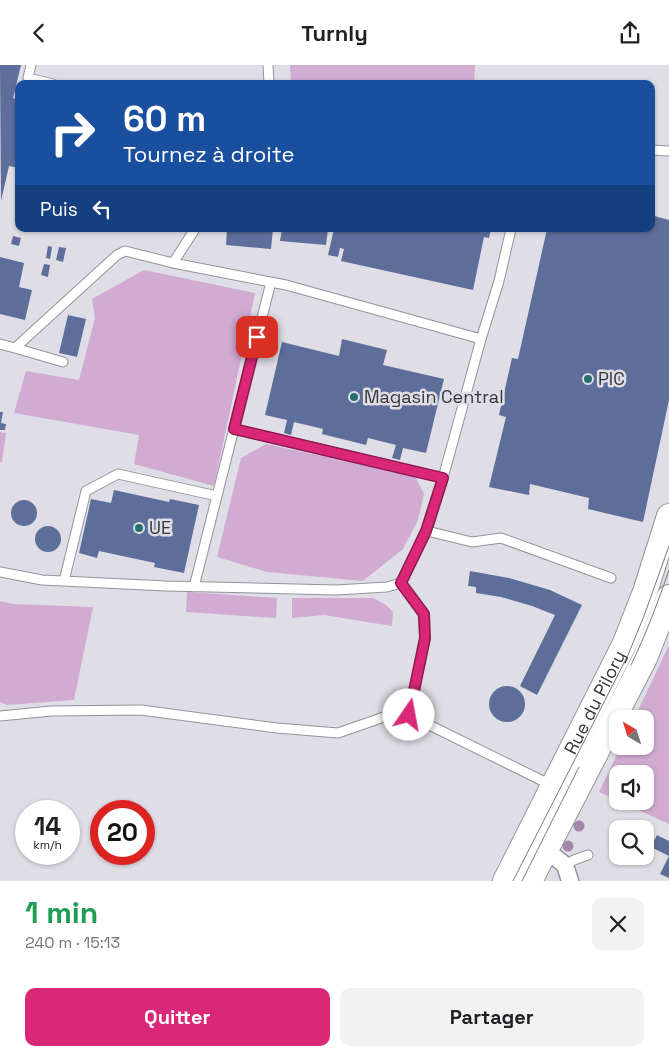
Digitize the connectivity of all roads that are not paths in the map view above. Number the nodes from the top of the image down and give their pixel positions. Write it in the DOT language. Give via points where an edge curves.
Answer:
graph roads {
  1 [pos="31,65"];
  2 [pos="268,65"];
  3 [pos="36,80"];
  4 [pos="269,80"];
  5 [pos="655,150"];
  6 [pos="669,151"];
  7 [pos="193,232"];
  8 [pos="510,232"];
  9 [pos="173,263"];
  10 [pos="271,282"];
  11 [pos="481,339"];
  12 [pos="0,344"];
  13 [pos="15,348"];
  14 [pos="63,362"];
  15 [pos="234,429"];
  16 [pos="443,478"];
  17 [pos="217,496"];
  18 [pos="669,516"];
  19 [pos="426,531"];
  20 [pos="0,572"];
  21 [pos="612,577"];
  22 [pos="64,581"];
  23 [pos="401,583"];
  24 [pos="194,587"];
  25 [pos="669,597"];
  26 [pos="409,715"];
  27 [pos="0,716"];
  28 [pos="554,787"];
  29 [pos="547,851"];
  30 [pos="588,855"];
  31 [pos="565,865"];
  32 [pos="505,881"];
  33 [pos="530,881"];
  34 [pos="570,881"];
  1 -- 3 [label="lane" via="28,78"];
  2 -- 4 [label="lane"];
  5 -- 6 [label="lane"];
  7 -- 9 [label="lane"];
  8 -- 11 [label="lane" via="500,281"];
  9 -- 10 [label="lane"];
  9 -- 13 [label="lane" via="125,251 117,255"];
  10 -- 11 [label="lane"];
  10 -- 15 [label="lane"];
  11 -- 16 [label="lane"];
  12 -- 13 [label="lane"];
  13 -- 14 [label="lane"];
  15 -- 16 [label="lane"];
  15 -- 17 [label="lane"];
  16 -- 19 [label="lane"];
  17 -- 22 [label="lane" via="118,474 86,491"];
  17 -- 24 [label="lane"];
  18 -- 28 [label="main road, Rue du Pilory" via="625,643"];
  19 -- 21 [label="lane" via="472,542 501,538"];
  19 -- 23 [label="lane"];
  20 -- 22 [label="lane"];
  22 -- 24 [label="lane"];
  23 -- 24 [label="lane" via="336,590"];
  23 -- 26 [label="lane" via="424,614 425,638"];
  25 -- 29 [label="main road, Rue du Pilory" via="645,658"];
  26 -- 27 [label="lane" via="384,717 338,733 141,710 50,711"];
  26 -- 28 [label="lane"];
  28 -- 32 [label="main road, Rue du Pilory"];
  29 -- 31 [label="street"];
  29 -- 33 [label="main road, Rue du Pilory"];
  30 -- 31 [label="lane"];
  31 -- 34 [label="street"];
}
